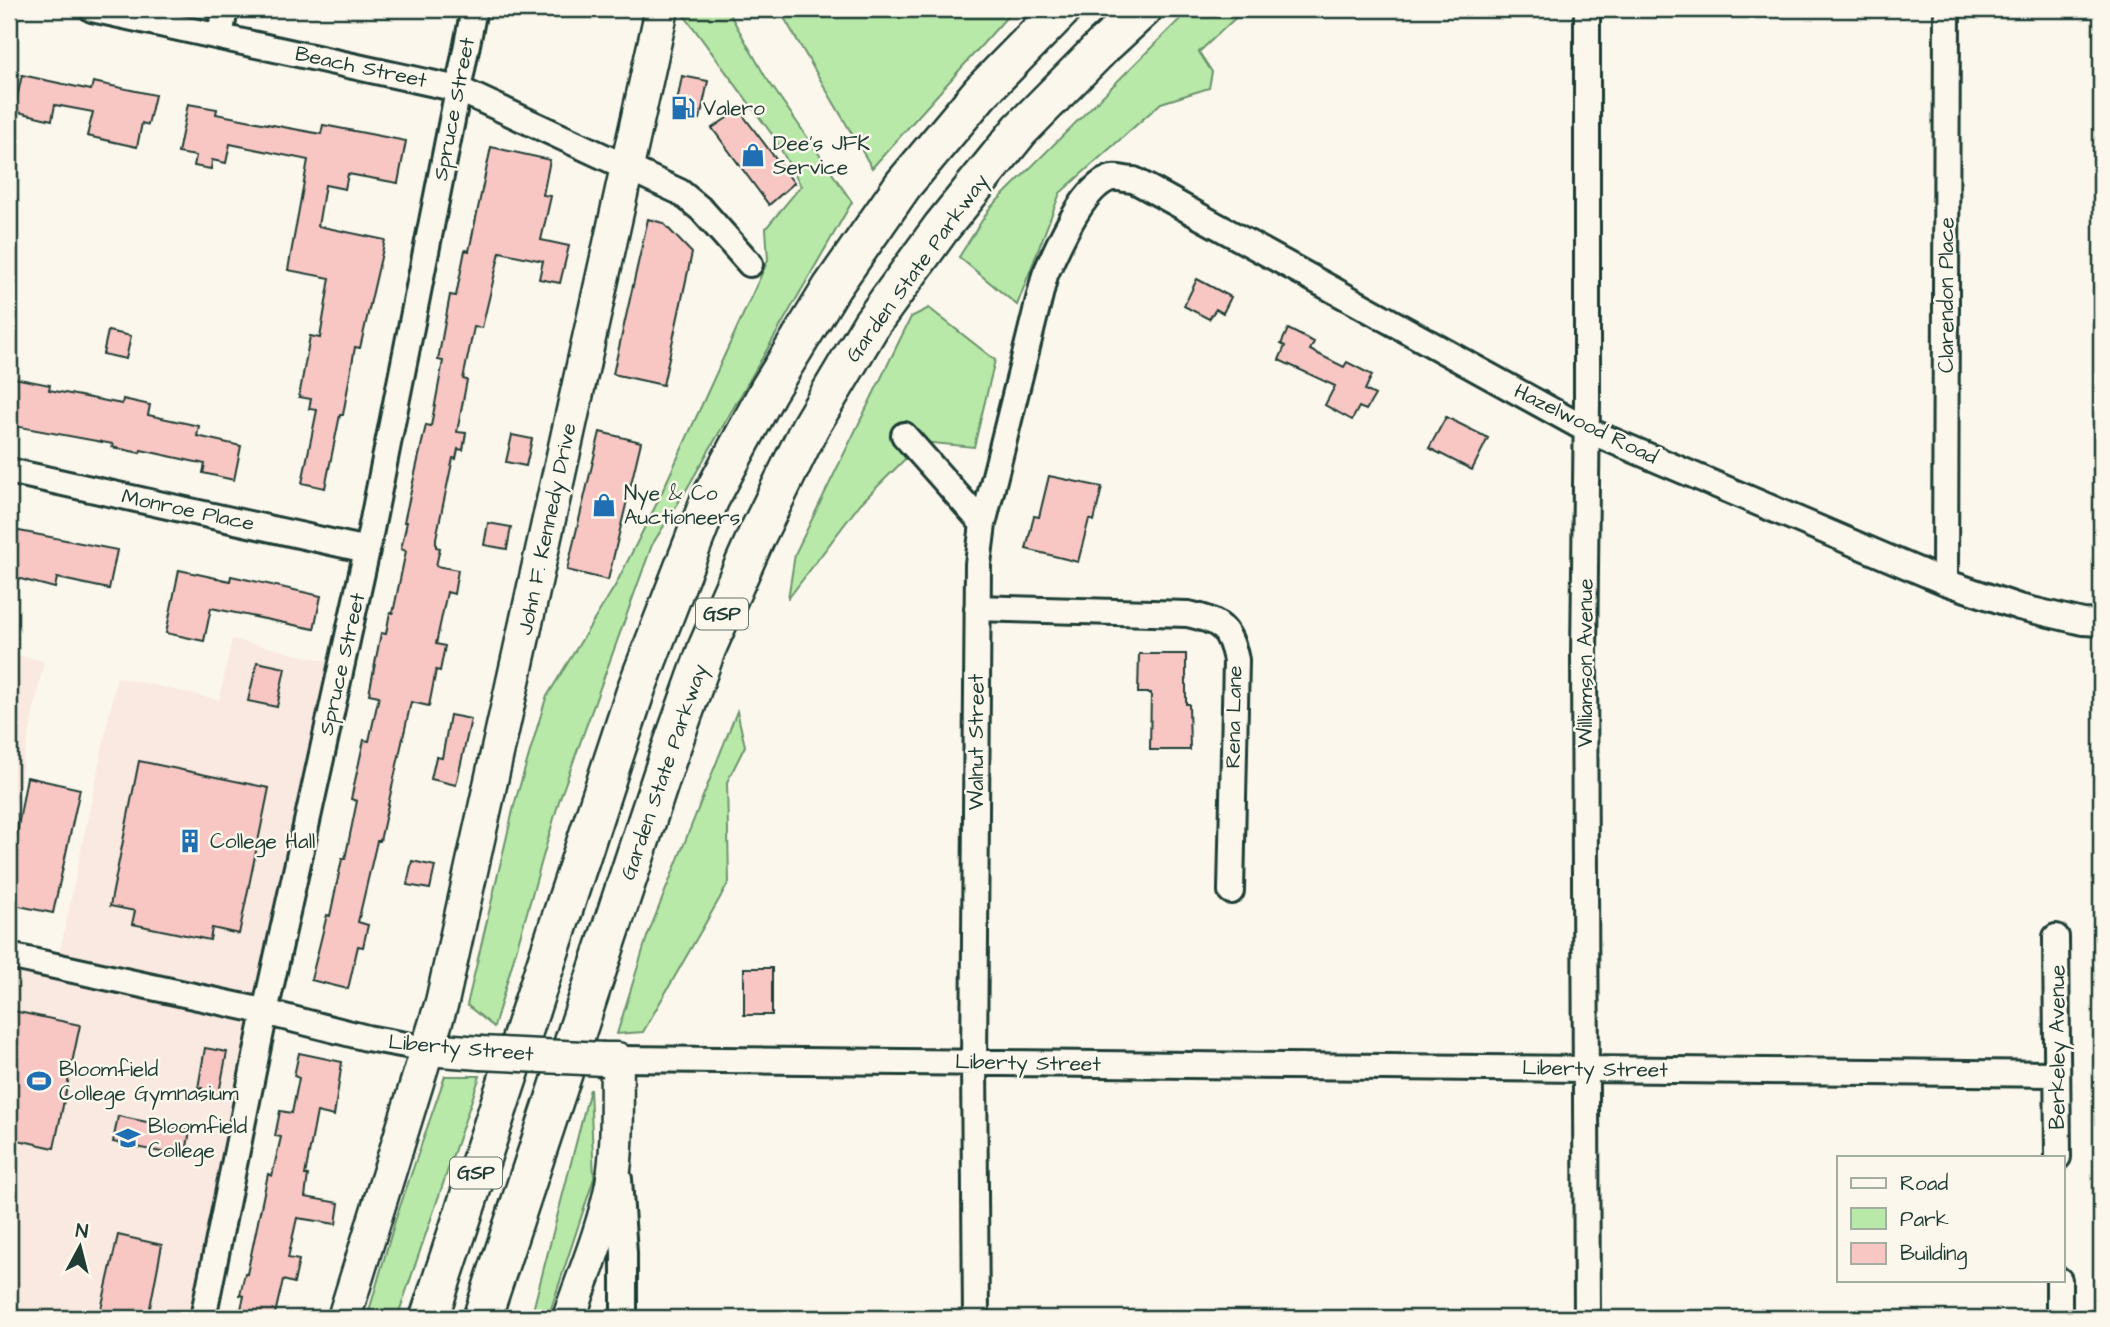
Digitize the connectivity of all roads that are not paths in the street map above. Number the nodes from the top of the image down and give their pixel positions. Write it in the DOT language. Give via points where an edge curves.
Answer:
graph roads {
  1 [pos="92,9"];
  2 [pos="225,9"];
  3 [pos="474,9"];
  4 [pos="662,9"];
  5 [pos="1062,9"];
  6 [pos="1143,9"];
  7 [pos="1587,9"];
  8 [pos="1947,9"];
  9 [pos="220,37"];
  10 [pos="458,89"];
  11 [pos="627,166"];
  12 [pos="1095,187"];
  13 [pos="750,264"];
  14 [pos="1587,430"];
  15 [pos="904,435"];
  16 [pos="9,471"];
  17 [pos="983,524"];
  18 [pos="367,550"];
  19 [pos="1945,582"];
  20 [pos="977,608"];
  21 [pos="2101,623"];
  22 [pos="1231,891"];
  23 [pos="2056,937"];
  24 [pos="9,956"];
  25 [pos="265,1012"];
  26 [pos="524,1028"];
  27 [pos="428,1049"];
  28 [pos="597,1057"];
  29 [pos="974,1063"];
  30 [pos="1586,1069"];
  31 [pos="2057,1074"];
  32 [pos="616,1143"];
  33 [pos="2058,1156"];
  34 [pos="2059,1282"];
  35 [pos="203,1318"];
  36 [pos="344,1318"];
  37 [pos="412,1318"];
  38 [pos="429,1318"];
  39 [pos="482,1318"];
  40 [pos="505,1318"];
  41 [pos="569,1318"];
  42 [pos="624,1318"];
  43 [pos="976,1318"];
  44 [pos="1587,1318"];
  45 [pos="2059,1318"];
  1 -- 9 [label="street, Beach Street"];
  2 -- 9 [label="street"];
  3 -- 10 [label="street, Spruce Street"];
  4 -- 11 [label="main road, John F. Kennedy Drive"];
  5 -- 26 [label="highway, GSP" via="980,93 903,185 775,379 710,499 637,687"];
  6 -- 28 [label="highway, Garden State Parkway / GSP" via="1020,131 941,228 872,323 810,427 707,648"];
  7 -- 14 [label="street, Williamson Avenue"];
  8 -- 19 [label="street, Clarendon Place"];
  9 -- 10 [label="street, Beach Street"];
  10 -- 11 [label="street, Beach Street"];
  10 -- 18 [label="street, Spruce Street"];
  11 -- 13 [label="street, Beach Street" via="680,192"];
  11 -- 27 [label="main road, John F. Kennedy Drive"];
  12 -- 14 [label="street, Hazelwood Road" via="1113,178 1134,180"];
  12 -- 17 [label="street, Walnut Street" via="1045,275"];
  14 -- 19 [label="street, Hazelwood Road"];
  14 -- 30 [label="street, Williamson Avenue"];
  15 -- 17 [label="street"];
  16 -- 18 [label="street, Monroe Place"];
  17 -- 20 [label="street, Walnut Street"];
  18 -- 25 [label="street, Spruce Street"];
  19 -- 21 [label="street, Hazelwood Road" via="2020,607"];
  20 -- 22 [label="street, Rena Lane" via="1188,614 1224,627 1236,660"];
  20 -- 29 [label="street, Walnut Street"];
  23 -- 31 [label="street, Berkeley Avenue"];
  24 -- 25 [label="street, Liberty Street"];
  25 -- 27 [label="street, Liberty Street"];
  25 -- 35 [label="street, Spruce Street"];
  26 -- 37 [label="highway"];
  26 -- 38 [label="highway, GSP"];
  27 -- 28 [label="main road, Liberty Street, bridge"];
  27 -- 36 [label="main road, John F. Kennedy Drive"];
  28 -- 29 [label="street, Liberty Street"];
  28 -- 32 [label="main road"];
  28 -- 39 [label="highway, Garden State Parkway / GSP"];
  28 -- 40 [label="highway"];
  29 -- 30 [label="street, Liberty Street"];
  29 -- 43 [label="street, Walnut Street"];
  30 -- 31 [label="street, Liberty Street"];
  30 -- 44 [label="street, Williamson Avenue"];
  31 -- 33 [label="street, Berkeley Avenue"];
  32 -- 41 [label="main road" via="607,1205"];
  32 -- 42 [label="street"];
  34 -- 45 [label="street"];
}
